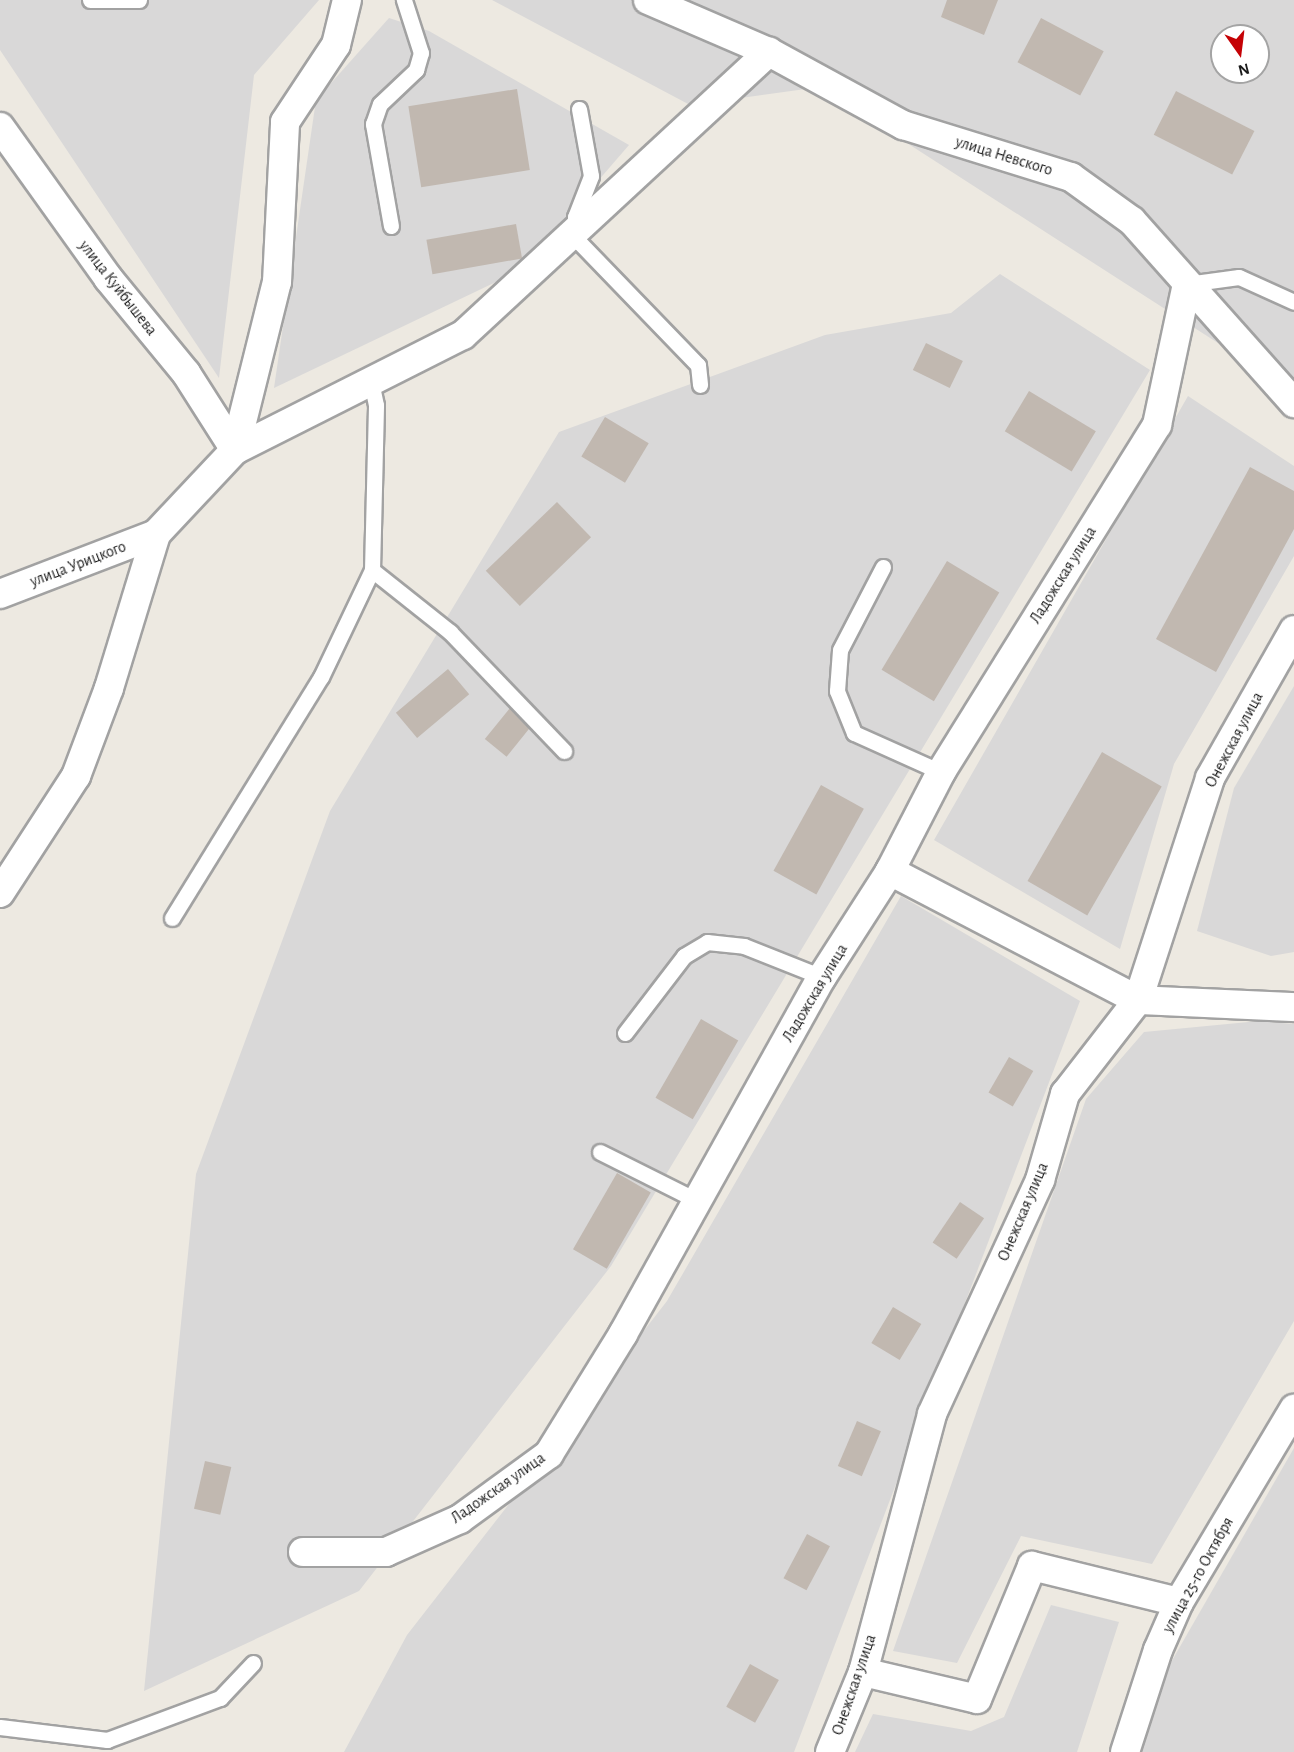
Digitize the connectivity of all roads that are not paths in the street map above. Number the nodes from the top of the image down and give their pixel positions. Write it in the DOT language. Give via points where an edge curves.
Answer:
graph roads {
  1 [pos="90,0"];
  2 [pos="139,0"];
  3 [pos="347,0"];
  4 [pos="404,0"];
  5 [pos="648,0"];
  6 [pos="769,52"];
  7 [pos="579,110"];
  8 [pos="0,127"];
  9 [pos="391,226"];
  10 [pos="575,232"];
  11 [pos="1187,284"];
  12 [pos="1294,302"];
  13 [pos="371,382"];
  14 [pos="700,385"];
  15 [pos="1294,403"];
  16 [pos="234,450"];
  17 [pos="156,534"];
  18 [pos="883,567"];
  19 [pos="372,570"];
  20 [pos="0,594"];
  21 [pos="1294,630"];
  22 [pos="564,750"];
  23 [pos="941,772"];
  24 [pos="890,871"];
  25 [pos="0,893"];
  26 [pos="172,918"];
  27 [pos="822,977"];
  28 [pos="1138,1000"];
  29 [pos="1294,1007"];
  30 [pos="625,1033"];
  31 [pos="600,1152"];
  32 [pos="696,1200"];
  33 [pos="1294,1409"];
  34 [pos="303,1552"];
  35 [pos="1179,1602"];
  36 [pos="253,1663"];
  37 [pos="862,1672"];
  38 [pos="0,1727"];
  39 [pos="830,1752"];
  40 [pos="1125,1752"];
  1 -- 2 [label="lane"];
  3 -- 16 [label="street" via="336,45 285,122 278,282"];
  4 -- 9 [label="lane" via="421,53 416,70 380,104 374,124"];
  5 -- 6 [label="street, улица Невского"];
  6 -- 10 [label="street"];
  6 -- 11 [label="street, улица Невского" via="903,125 1071,177 1132,221"];
  7 -- 10 [label="lane" via="591,176 575,217"];
  8 -- 16 [label="street, улица Куйбышева" via="108,278 186,373"];
  10 -- 13 [label="street" via="463,335"];
  10 -- 14 [label="lane" via="580,243 699,365"];
  11 -- 12 [label="lane" via="1239,277"];
  11 -- 15 [label="street, улица Невского"];
  11 -- 23 [label="street, Ладожская улица" via="1157,425"];
  13 -- 16 [label="street"];
  13 -- 19 [label="lane" via="376,405"];
  16 -- 17 [label="street"];
  17 -- 20 [label="street, улица Урицкого"];
  17 -- 25 [label="street" via="109,688 76,776"];
  18 -- 23 [label="lane" via="840,650 837,691 854,733"];
  19 -- 22 [label="lane" via="450,632"];
  19 -- 26 [label="lane" via="321,677"];
  21 -- 28 [label="street, Онежская улица" via="1210,778"];
  23 -- 24 [label="street, Ладожская улица"];
  24 -- 27 [label="street, Ладожская улица"];
  24 -- 28 [label="street"];
  27 -- 30 [label="lane" via="744,946 707,942 684,956"];
  27 -- 32 [label="street, Ладожская улица"];
  28 -- 29 [label="street"];
  28 -- 37 [label="street, Онежская улица" via="1065,1094 1040,1180 932,1414"];
  31 -- 32 [label="lane"];
  32 -- 34 [label="street, Ладожская улица" via="623,1334 549,1454 460,1519 386,1552"];
  33 -- 35 [label="street, улица 25-го Октября"];
  35 -- 37 [label="street" via="1032,1566 977,1699"];
  35 -- 40 [label="street, улица 25-го Октября" via="1158,1650"];
  36 -- 38 [label="lane" via="220,1698 107,1740"];
  37 -- 39 [label="street, Онежская улица"];
}
